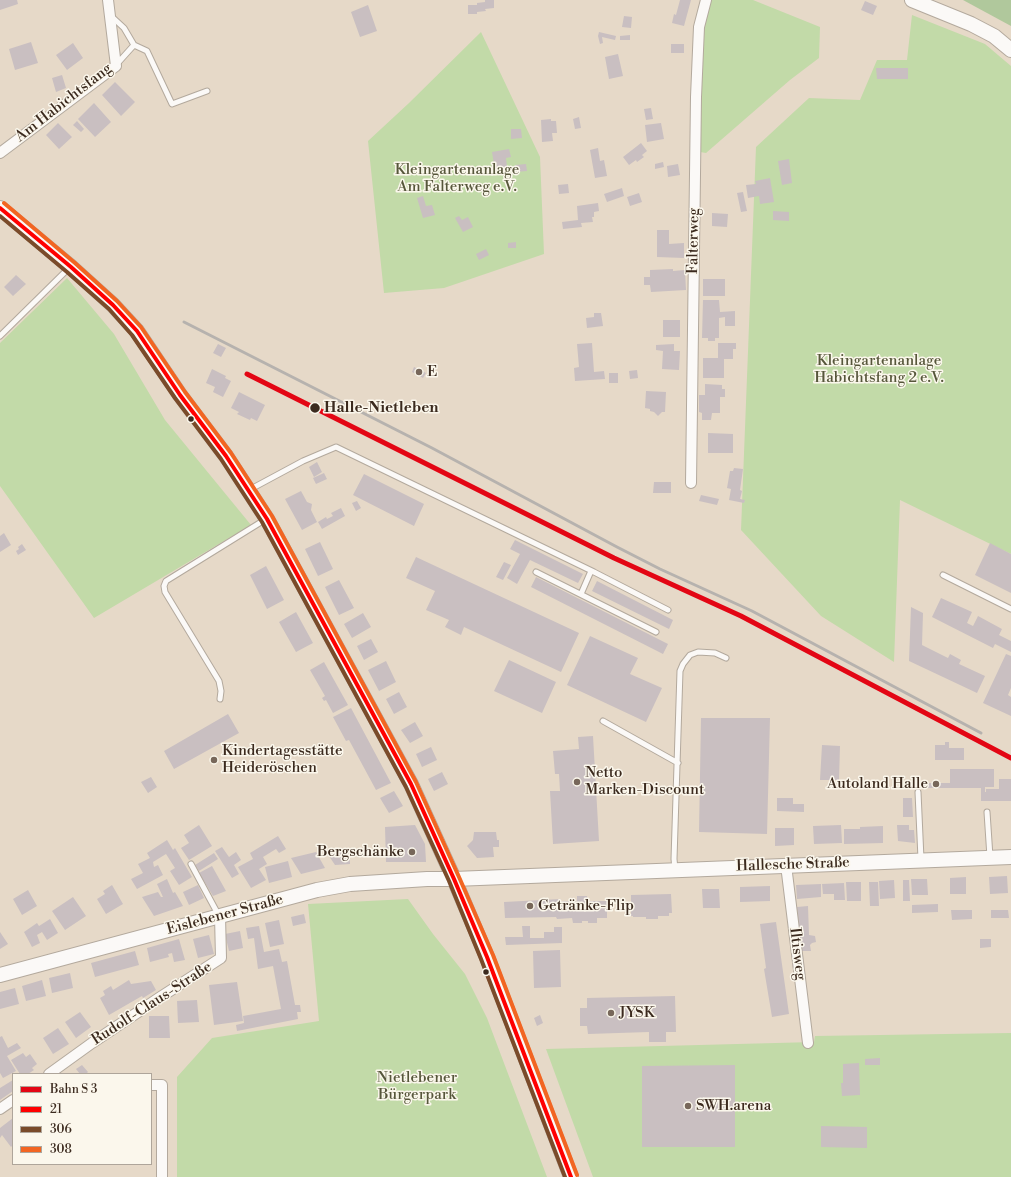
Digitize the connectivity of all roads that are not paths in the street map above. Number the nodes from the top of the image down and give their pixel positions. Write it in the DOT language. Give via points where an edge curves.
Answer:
graph roads {
  1 [pos="108,0"];
  2 [pos="706,0"];
  3 [pos="914,0"];
  4 [pos="110,16"];
  5 [pos="134,45"];
  6 [pos="1011,50"];
  7 [pos="116,66"];
  8 [pos="207,91"];
  9 [pos="0,153"];
  10 [pos="0,208"];
  11 [pos="71,267"];
  12 [pos="0,336"];
  13 [pos="691,483"];
  14 [pos="248,491"];
  15 [pos="267,519"];
  16 [pos="591,571"];
  17 [pos="536,572"];
  18 [pos="942,575"];
  19 [pos="581,594"];
  20 [pos="1011,608"];
  21 [pos="668,610"];
  22 [pos="656,632"];
  23 [pos="726,658"];
  24 [pos="220,699"];
  25 [pos="603,721"];
  26 [pos="678,763"];
  27 [pos="918,792"];
  28 [pos="987,812"];
  29 [pos="1011,857"];
  30 [pos="990,858"];
  31 [pos="921,860"];
  32 [pos="191,864"];
  33 [pos="786,865"];
  34 [pos="675,870"];
  35 [pos="454,879"];
  36 [pos="220,916"];
  37 [pos="0,976"];
  38 [pos="808,1043"];
  39 [pos="50,1073"];
  40 [pos="152,1085"];
  41 [pos="12,1101"];
  42 [pos="0,1109"];
  43 [pos="162,1177"];
  44 [pos="571,1177"];
  1 -- 4 [label="street, Am Habichtsfang"];
  2 -- 13 [label="street, Falterweg" via="699,27 697,89"];
  3 -- 6 [label="main road" via="971,24 994,36"];
  4 -- 5 [label="lane" via="124,28"];
  4 -- 7 [label="street, Am Habichtsfang"];
  5 -- 7 [label="lane"];
  5 -- 8 [label="lane" via="147,51 172,104"];
  7 -- 9 [label="street, Am Habichtsfang"];
  10 -- 11 [label="main road"];
  11 -- 12 [label="lane"];
  11 -- 14 [label="main road" via="137,331"];
  14 -- 15 [label="main road"];
  14 -- 16 [label="lane" via="303,461 336,447"];
  15 -- 24 [label="lane" via="166,580 164,586 165,592 219,681"];
  15 -- 35 [label="main road" via="411,784"];
  16 -- 19 [label="lane"];
  16 -- 21 [label="lane"];
  17 -- 19 [label="lane"];
  18 -- 20 [label="lane"];
  19 -- 22 [label="lane"];
  23 -- 26 [label="lane" via="715,653 698,652 690,655 683,664 680,671"];
  25 -- 26 [label="lane"];
  26 -- 34 [label="lane"];
  27 -- 31 [label="lane"];
  28 -- 30 [label="lane"];
  29 -- 30 [label="main road, Hallesche Straße"];
  30 -- 31 [label="main road, Hallesche Straße"];
  31 -- 33 [label="main road, Hallesche Straße"];
  32 -- 36 [label="lane"];
  33 -- 34 [label="main road, Hallesche Straße"];
  33 -- 38 [label="street, Iltisweg"];
  34 -- 35 [label="main road, Hallesche Straße"];
  35 -- 36 [label="main road, Eislebener Straße" via="350,884 317,890"];
  35 -- 44 [label="main road" via="487,957"];
  36 -- 37 [label="main road, Eislebener Straße"];
  36 -- 39 [label="street, Rudolf-Claus-Straße" via="221,958 98,1038"];
  40 -- 43 [label="street" via="162,1085"];
  41 -- 42 [label="street"];
}
